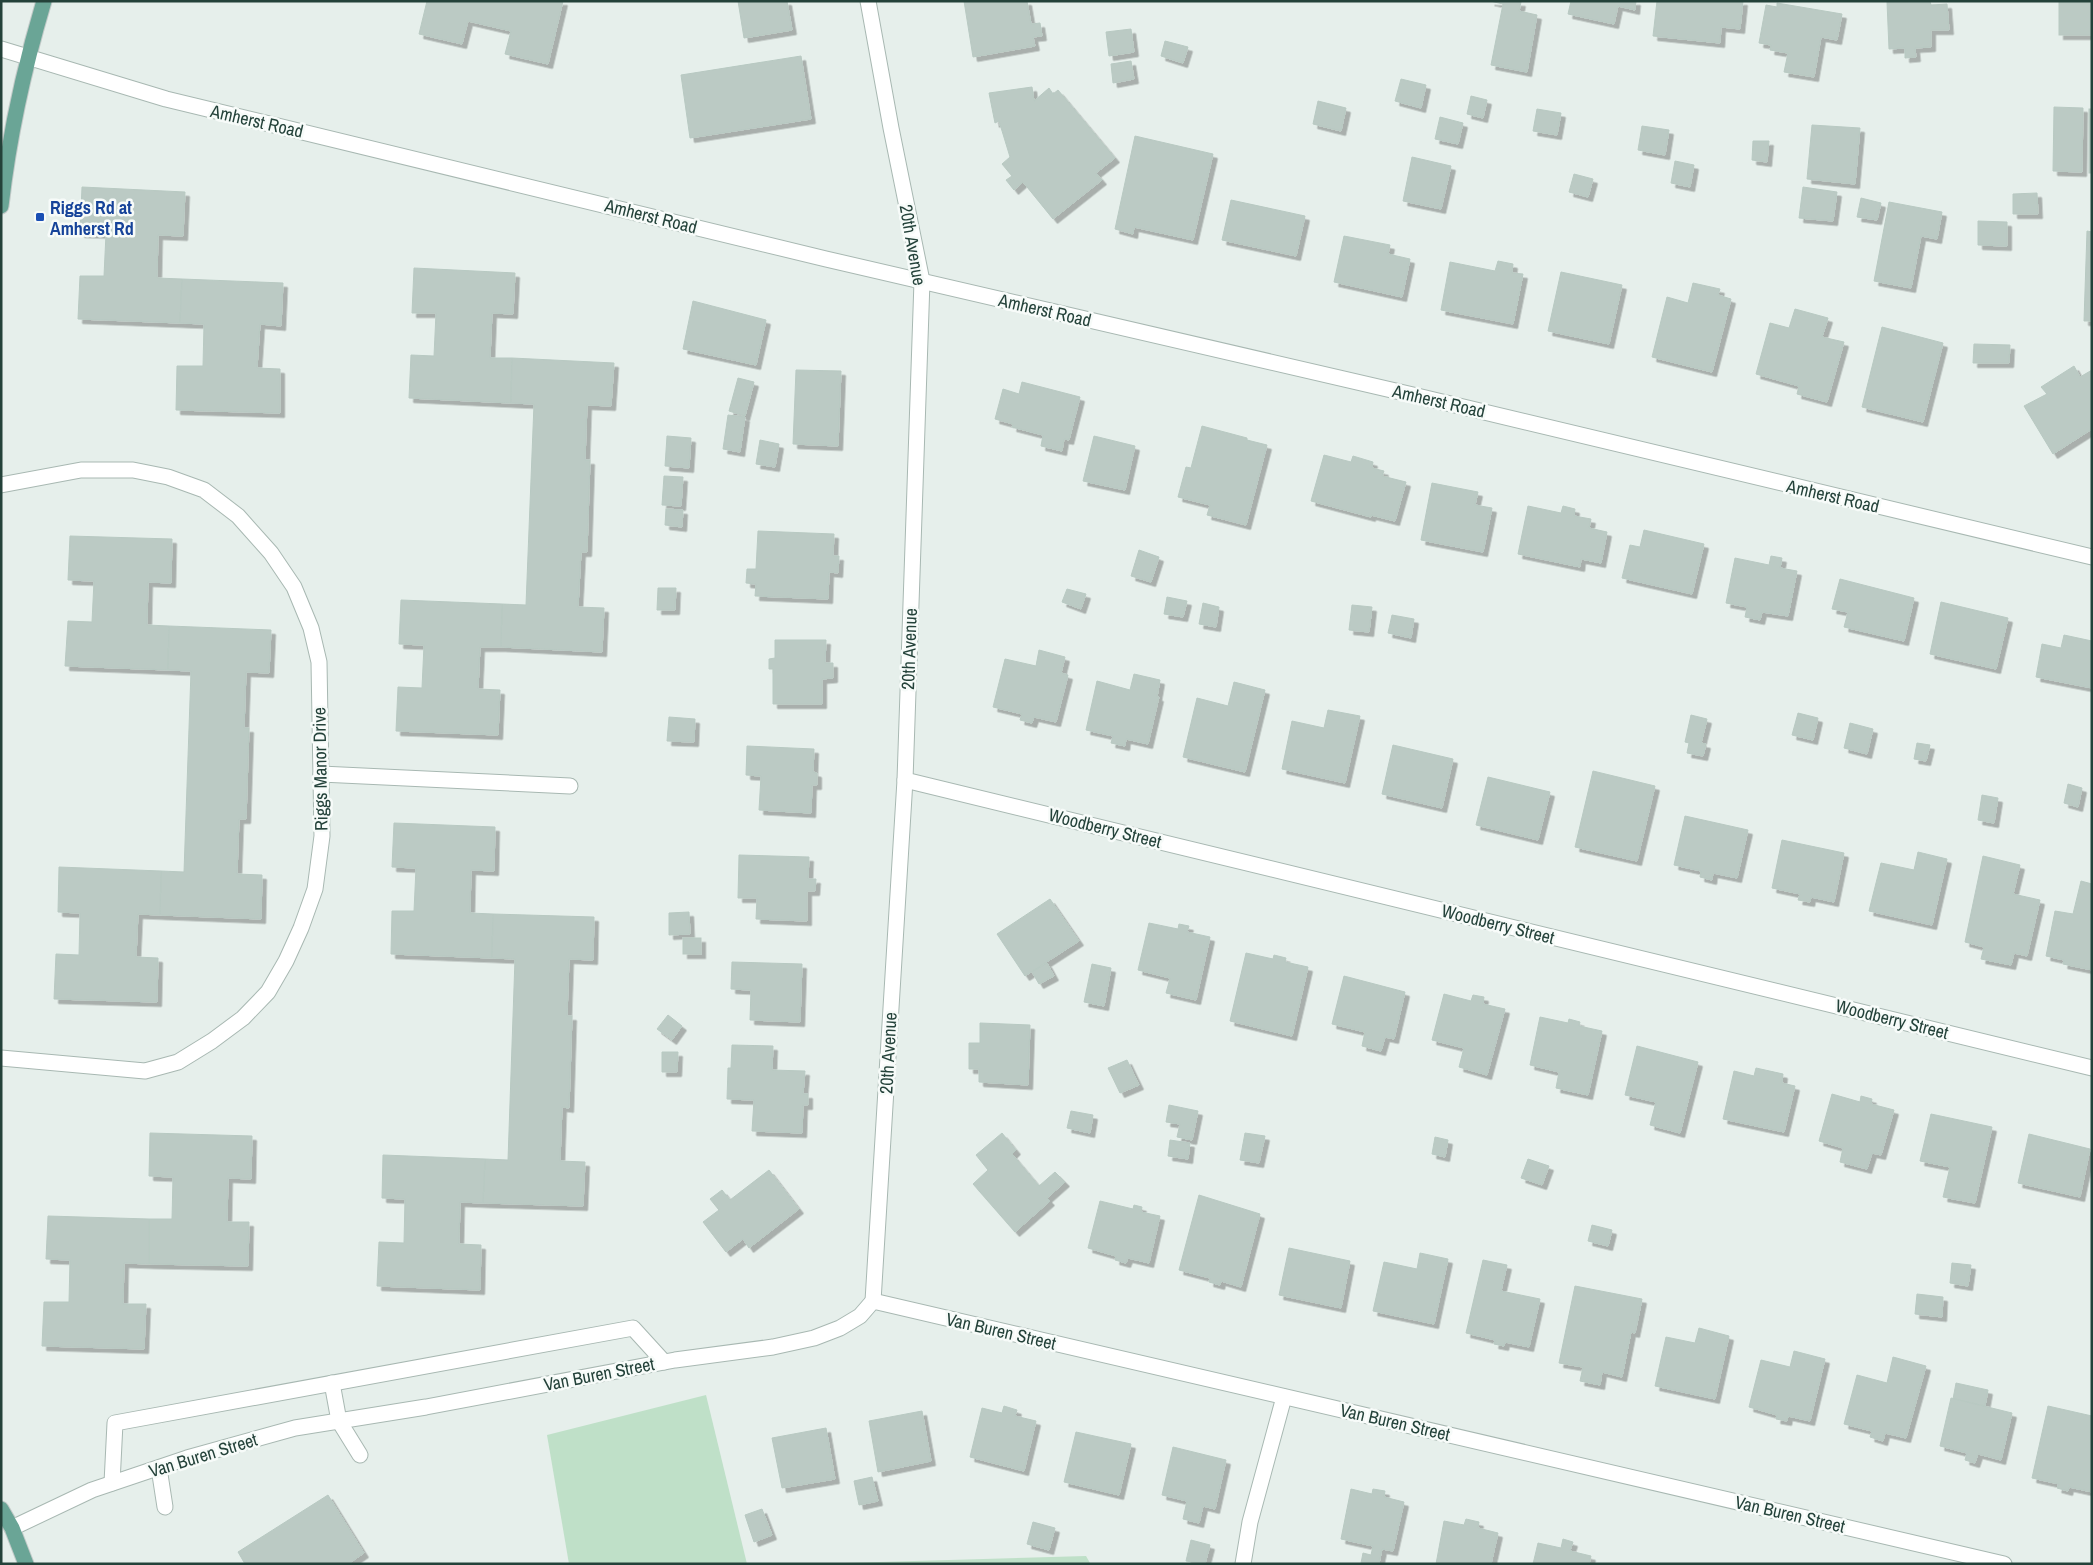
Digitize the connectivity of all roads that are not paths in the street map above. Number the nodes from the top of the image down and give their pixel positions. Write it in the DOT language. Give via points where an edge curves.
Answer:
graph roads {
  1 [pos="44,1"];
  2 [pos="868,1"];
  3 [pos="1,49"];
  4 [pos="28,57"];
  5 [pos="1,206"];
  6 [pos="922,281"];
  7 [pos="1,485"];
  8 [pos="2092,557"];
  9 [pos="321,774"];
  10 [pos="905,780"];
  11 [pos="570,786"];
  12 [pos="1,1058"];
  13 [pos="2092,1068"];
  14 [pos="873,1301"];
  15 [pos="664,1362"];
  16 [pos="332,1383"];
  17 [pos="1284,1397"];
  18 [pos="339,1420"];
  19 [pos="360,1455"];
  20 [pos="159,1468"];
  21 [pos="112,1483"];
  22 [pos="165,1507"];
  23 [pos="1,1509"];
  24 [pos="12,1528"];
  25 [pos="26,1564"];
  26 [pos="1243,1564"];
  27 [pos="2004,1564"];
  1 -- 4 [label="main road"];
  2 -- 6 [label="street, 20th Avenue"];
  3 -- 4 [label="street, Amherst Road"];
  4 -- 5 [label="main road" via="13,124"];
  4 -- 6 [label="street, Amherst Road" via="166,99"];
  6 -- 8 [label="street, Amherst Road"];
  6 -- 10 [label="street, 20th Avenue"];
  7 -- 9 [label="street, Riggs Manor Drive" via="81,470 133,470 168,477 204,490 238,516 271,553 294,587 311,628 319,662"];
  9 -- 11 [label="street"];
  9 -- 12 [label="street, Riggs Manor Drive" via="322,836 314,889 286,961 268,992 244,1018 178,1062 145,1071"];
  10 -- 13 [label="street, Woodberry Street"];
  10 -- 14 [label="street, 20th Avenue"];
  14 -- 15 [label="street, Van Buren Street" via="860,1316 814,1338"];
  14 -- 17 [label="street, Van Buren Street"];
  15 -- 16 [label="street" via="632,1328"];
  15 -- 18 [label="street, Van Buren Street"];
  16 -- 18 [label="street"];
  16 -- 21 [label="street" via="115,1424"];
  17 -- 26 [label="street" via="1250,1522"];
  17 -- 27 [label="street, Van Buren Street"];
  18 -- 19 [label="street"];
  18 -- 20 [label="street, Van Buren Street" via="295,1428"];
  20 -- 21 [label="street, Van Buren Street"];
  20 -- 22 [label="street"];
  21 -- 24 [label="street, Van Buren Street"];
  23 -- 24 [label="main road"];
  24 -- 25 [label="main road"];
}
